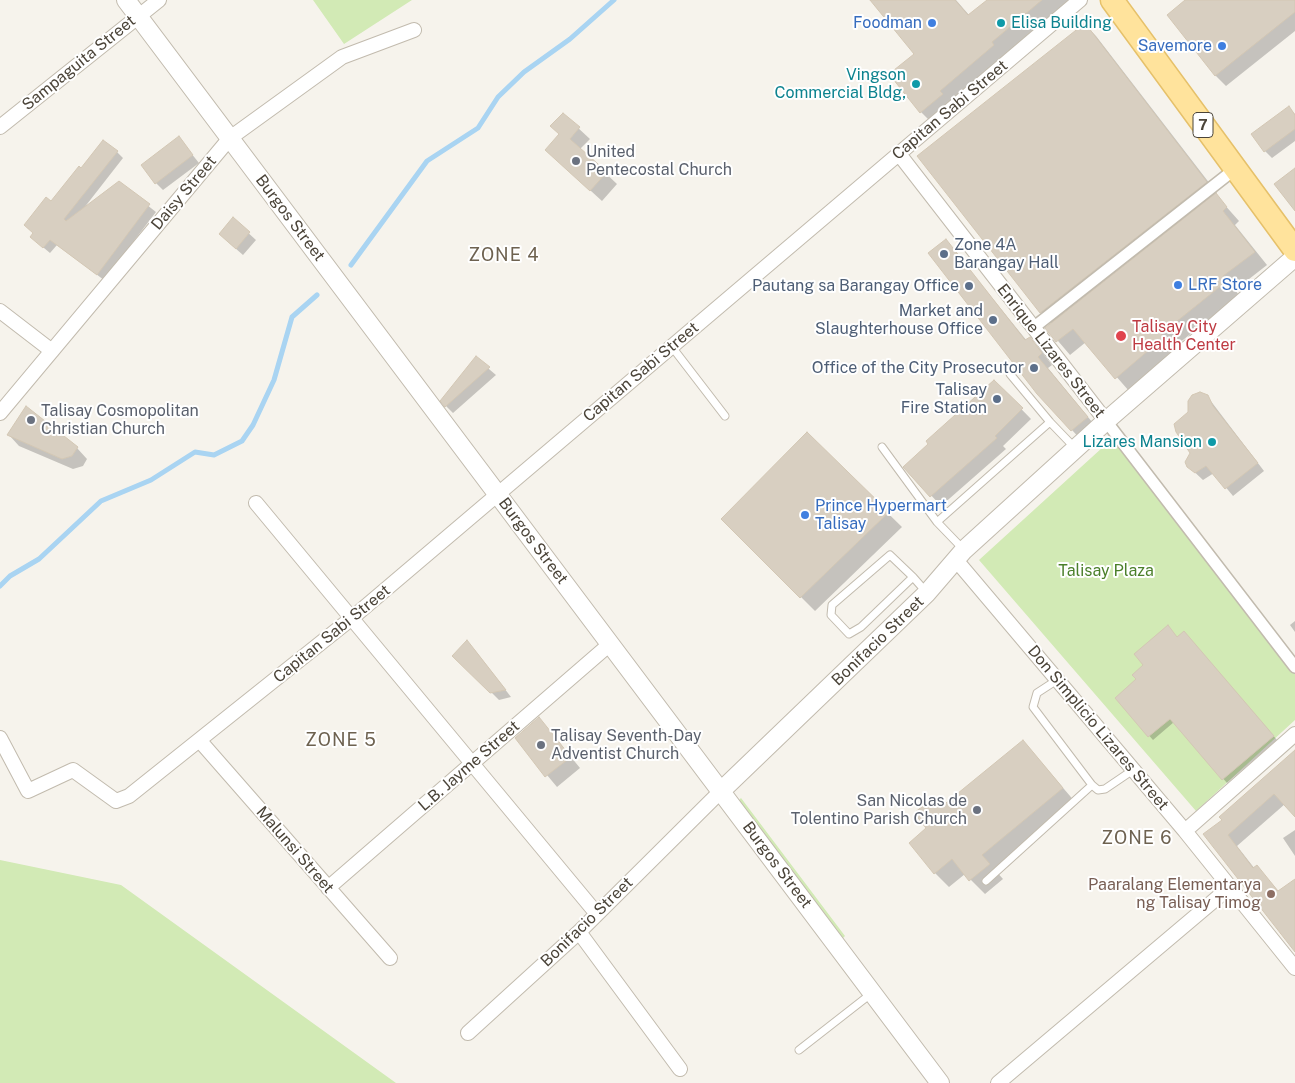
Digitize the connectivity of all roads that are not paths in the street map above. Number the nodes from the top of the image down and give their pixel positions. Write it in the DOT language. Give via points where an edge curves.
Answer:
graph roads {
  1 [pos="126,0"];
  2 [pos="159,0"];
  3 [pos="1080,0"];
  4 [pos="1112,0"];
  5 [pos="138,16"];
  6 [pos="414,30"];
  7 [pos="0,127"];
  8 [pos="230,138"];
  9 [pos="899,154"];
  10 [pos="1236,169"];
  11 [pos="1295,250"];
  12 [pos="1295,257"];
  13 [pos="0,311"];
  14 [pos="1033,328"];
  15 [pos="672,347"];
  16 [pos="52,350"];
  17 [pos="1010,374"];
  18 [pos="5,398"];
  19 [pos="0,413"];
  20 [pos="725,416"];
  21 [pos="1106,421"];
  22 [pos="1050,422"];
  23 [pos="882,447"];
  24 [pos="1076,449"];
  25 [pos="498,495"];
  26 [pos="256,503"];
  27 [pos="937,522"];
  28 [pos="960,555"];
  29 [pos="913,577"];
  30 [pos="927,593"];
  31 [pos="352,618"];
  32 [pos="610,644"];
  33 [pos="1295,666"];
  34 [pos="1057,680"];
  35 [pos="1295,734"];
  36 [pos="0,738"];
  37 [pos="200,741"];
  38 [pos="472,763"];
  39 [pos="1133,770"];
  40 [pos="1092,785"];
  41 [pos="721,791"];
  42 [pos="1185,832"];
  43 [pos="986,881"];
  44 [pos="1230,887"];
  45 [pos="328,888"];
  46 [pos="597,914"];
  47 [pos="579,932"];
  48 [pos="390,958"];
  49 [pos="1295,968"];
  50 [pos="872,993"];
  51 [pos="468,1034"];
  52 [pos="799,1050"];
  53 [pos="680,1070"];
  54 [pos="940,1083"];
  55 [pos="998,1083"];
  1 -- 5 [label="street, Burgos Street"];
  2 -- 5 [label="street, Sampaguita Street"];
  3 -- 9 [label="street, Capitan Sabi Street"];
  4 -- 10 [label="main road, 7"];
  5 -- 7 [label="street, Sampaguita Street"];
  5 -- 8 [label="street, Burgos Street"];
  6 -- 8 [label="street, Daisy Street" via="342,57"];
  8 -- 16 [label="street, Daisy Street"];
  8 -- 25 [label="street, Burgos Street"];
  9 -- 14 [label="street, Enrique Lizares Street"];
  9 -- 15 [label="street, Capitan Sabi Street"];
  10 -- 11 [label="main road, 7"];
  10 -- 14 [label="street"];
  12 -- 21 [label="street, Bonifacio Street"];
  13 -- 16 [label="street"];
  14 -- 21 [label="street, Enrique Lizares Street"];
  15 -- 20 [label="lane"];
  15 -- 25 [label="street, Capitan Sabi Street"];
  16 -- 18 [label="street, Daisy Street"];
  17 -- 22 [label="lane"];
  18 -- 19 [label="street, Daisy Street"];
  21 -- 24 [label="street, Bonifacio Street"];
  21 -- 33 [label="street, Enrique Lizares Street"];
  22 -- 24 [label="lane"];
  22 -- 27 [label="lane"];
  23 -- 27 [label="lane"];
  24 -- 28 [label="street, Bonifacio Street"];
  25 -- 31 [label="street, Capitan Sabi Street"];
  25 -- 32 [label="street, Burgos Street"];
  26 -- 31 [label="street"];
  27 -- 28 [label="lane"];
  28 -- 30 [label="street, Bonifacio Street"];
  28 -- 34 [label="street, Don Simplicio Lizares Street"];
  29 -- 29 [label="lane" via="849,634 831,615 832,605 890,554"];
  29 -- 30 [label="lane"];
  30 -- 41 [label="street, Bonifacio Street"];
  31 -- 37 [label="street, Capitan Sabi Street"];
  31 -- 38 [label="street"];
  32 -- 38 [label="street, L.B. Jayme Street"];
  32 -- 41 [label="street, Burgos Street"];
  34 -- 39 [label="street, Don Simplicio Lizares Street"];
  34 -- 40 [label="lane" via="1037,693 1033,707"];
  35 -- 42 [label="street"];
  36 -- 37 [label="street, Capitan Sabi Street" via="28,791 73,770 116,801 129,796"];
  37 -- 45 [label="street, Malunsi Street"];
  38 -- 45 [label="street, L.B. Jayme Street"];
  38 -- 46 [label="street"];
  39 -- 40 [label="lane" via="1105,789 1098,790"];
  39 -- 42 [label="street, Don Simplicio Lizares Street"];
  40 -- 43 [label="lane"];
  41 -- 46 [label="street, Bonifacio Street"];
  41 -- 50 [label="street, Burgos Street"];
  42 -- 44 [label="street, Don Simplicio Lizares Street"];
  44 -- 49 [label="street, Don Simplicio Lizares Street"];
  44 -- 55 [label="street"];
  45 -- 48 [label="street, Malunsi Street"];
  46 -- 47 [label="street, Bonifacio Street"];
  47 -- 51 [label="street, Bonifacio Street"];
  47 -- 53 [label="street"];
  50 -- 52 [label="lane"];
  50 -- 54 [label="street, Burgos Street"];
}
